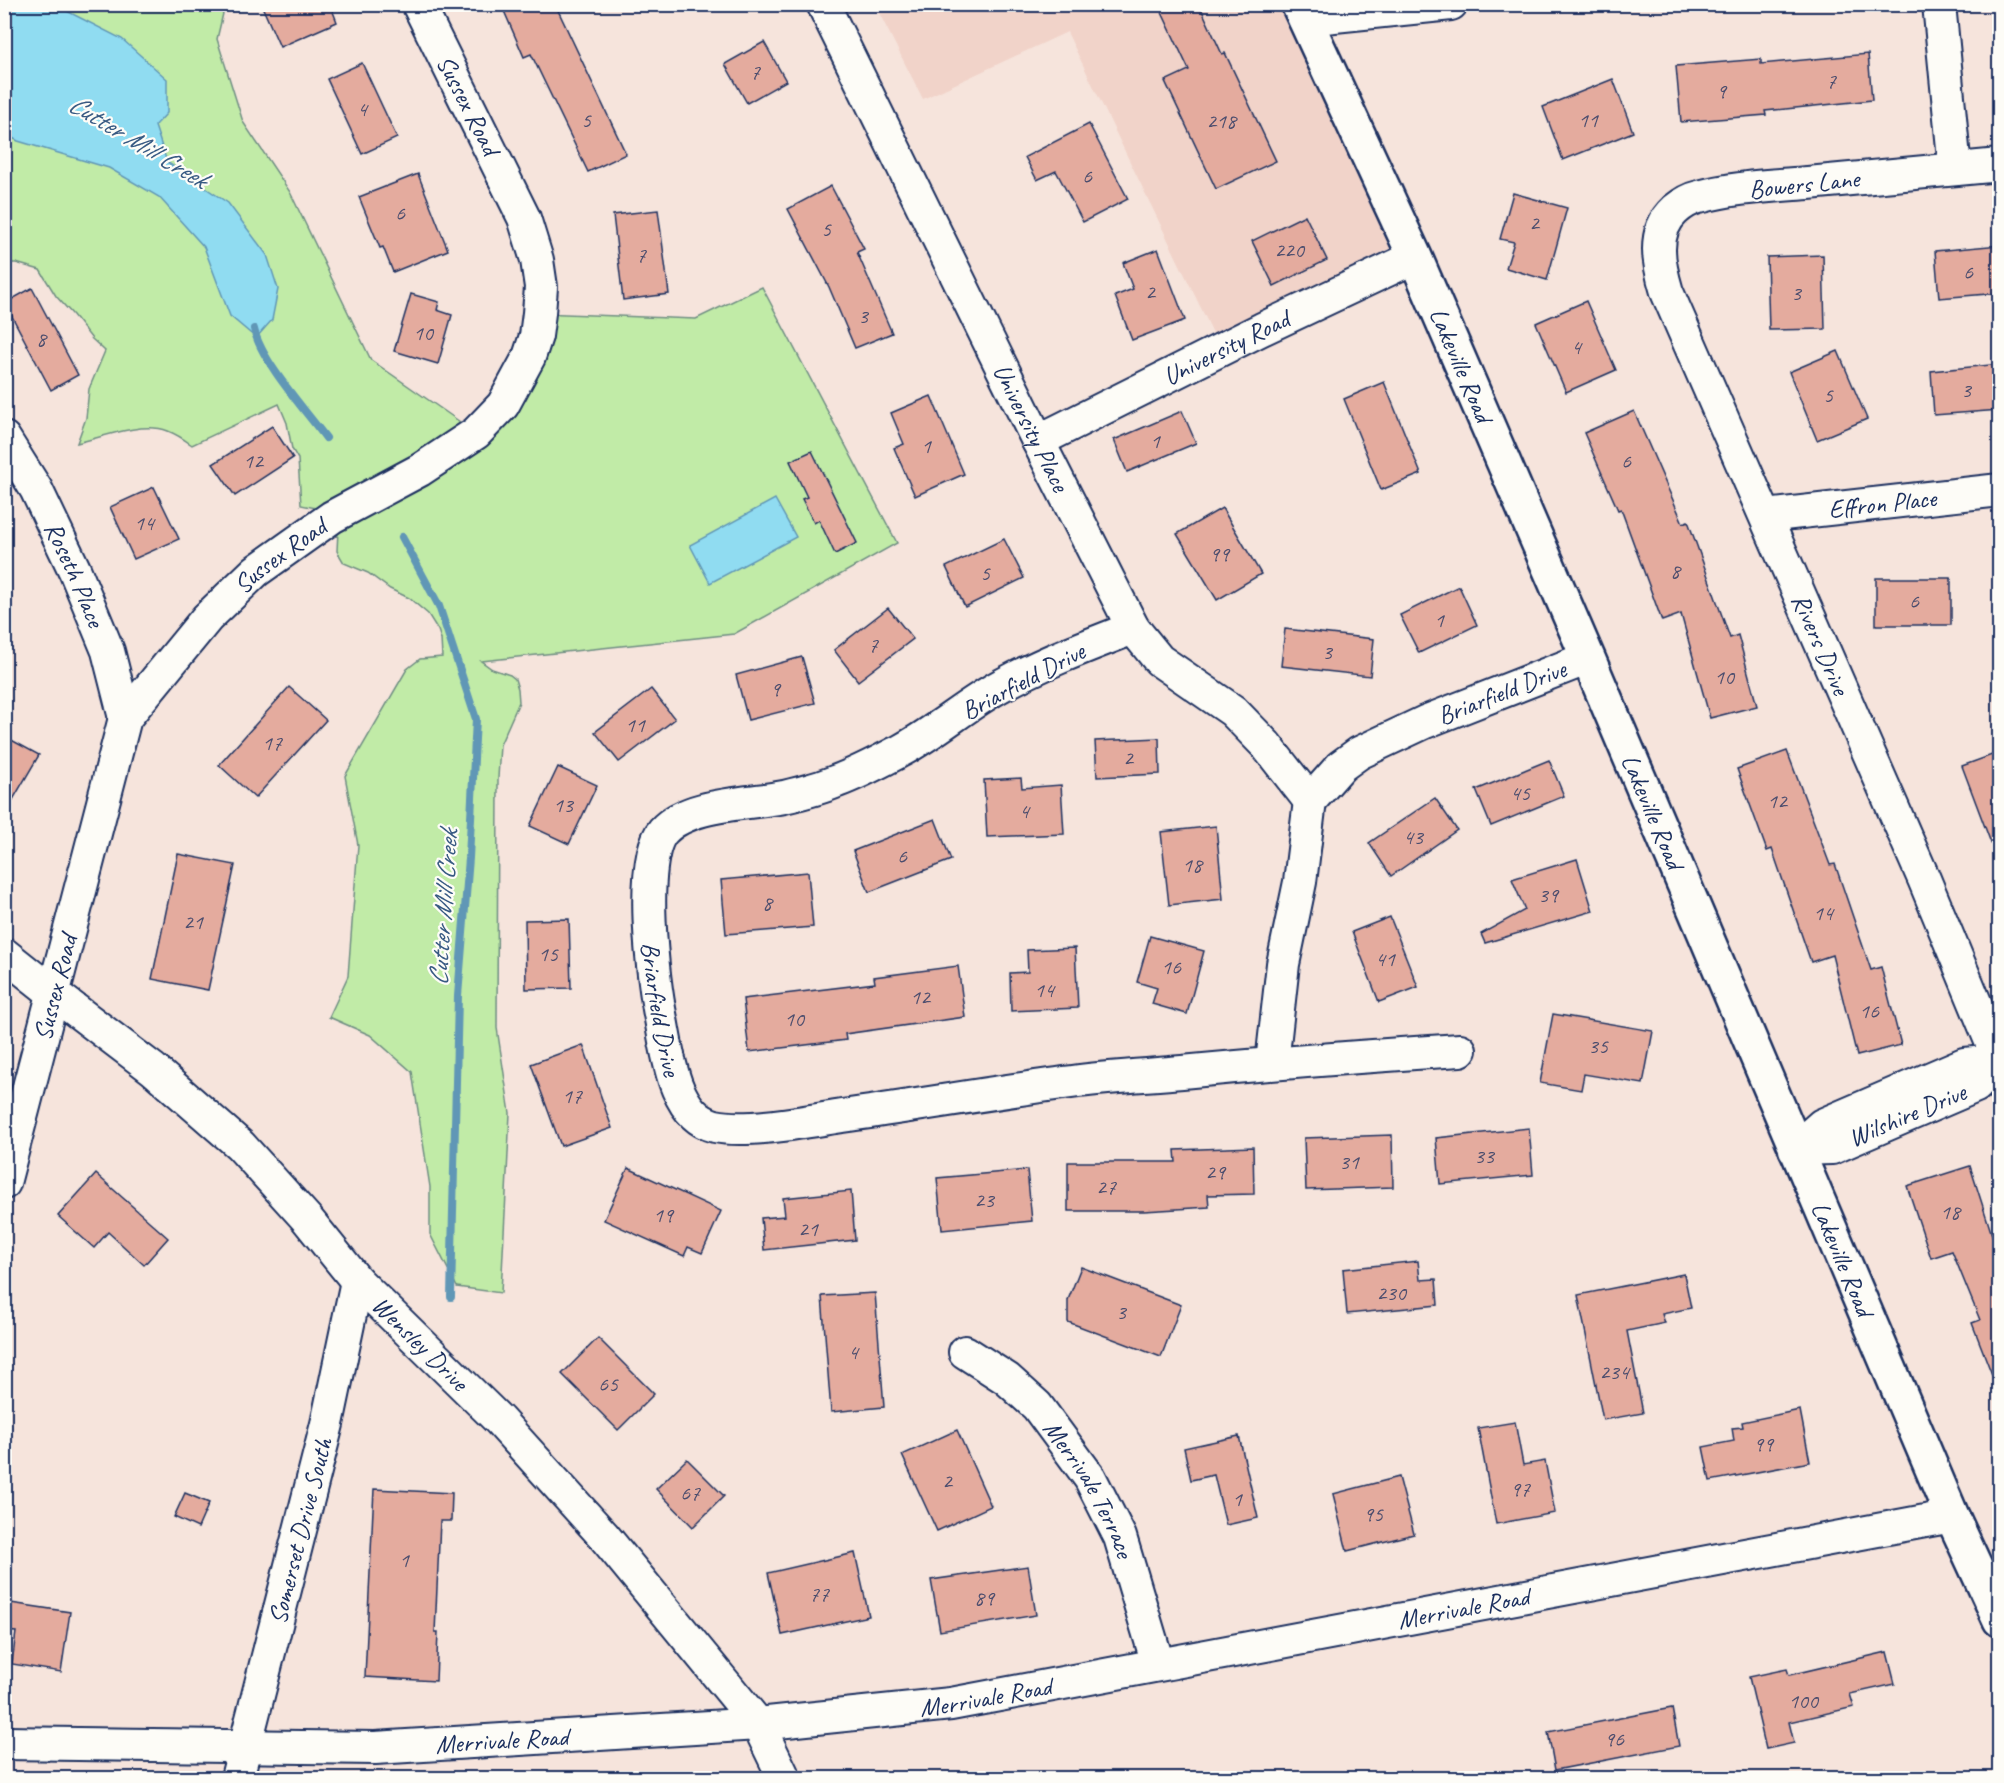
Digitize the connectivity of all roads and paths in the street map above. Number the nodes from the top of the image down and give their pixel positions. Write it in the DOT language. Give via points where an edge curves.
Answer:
graph roads {
  1 [pos="418,4"];
  2 [pos="823,4"];
  3 [pos="1451,4"];
  4 [pos="1939,4"];
  5 [pos="1302,12"];
  6 [pos="2000,165"];
  7 [pos="1955,169"];
  8 [pos="1665,225"];
  9 [pos="1415,257"];
  10 [pos="4,438"];
  11 [pos="1038,441"];
  12 [pos="2000,490"];
  13 [pos="1766,516"];
  14 [pos="1133,627"];
  15 [pos="1588,658"];
  16 [pos="125,718"];
  17 [pos="1310,801"];
  18 [pos="4,954"];
  19 [pos="53,993"];
  20 [pos="1460,1050"];
  21 [pos="1999,1062"];
  22 [pos="1272,1063"];
  23 [pos="1795,1149"];
  24 [pos="4,1183"];
  25 [pos="357,1281"];
  26 [pos="965,1352"];
  27 [pos="1952,1516"];
  28 [pos="2000,1620"];
  29 [pos="1158,1664"];
  30 [pos="758,1724"];
  31 [pos="4,1743"];
  32 [pos="245,1747"];
  33 [pos="237,1779"];
  34 [pos="784,1779"];
  1 -- 16 [label="street, Sussex Road" via="532,238 541,287 536,336 529,357 503,405 476,434 333,518 256,571 207,618"];
  2 -- 11 [label="street, University Place"];
  3 -- 5 [label="street"];
  4 -- 7 [label="street"];
  5 -- 9 [label="main road, Lakeville Road"];
  6 -- 7 [label="street, Bowers Lane"];
  7 -- 8 [label="street, Bowers Lane" via="1712,194 1681,205"];
  8 -- 13 [label="street, Rivers Drive" via="1658,252 1667,292"];
  9 -- 11 [label="street, University Road"];
  9 -- 15 [label="main road, Lakeville Road"];
  10 -- 16 [label="street, Roseth Place" via="36,489 75,571 108,651"];
  11 -- 14 [label="street, University Place"];
  12 -- 13 [label="street, Effron Place"];
  13 -- 21 [label="street, Rivers Drive"];
  14 -- 17 [label="street, University Place" via="1159,660 1233,711"];
  14 -- 22 [label="street, Briarfield Drive" via="1000,686 903,750 836,782 785,797 692,813 665,829 652,861 651,927 658,1007 678,1090 692,1114 702,1121 747,1128 1081,1081"];
  15 -- 17 [label="street, Briarfield Drive" via="1425,722 1359,753 1341,766"];
  15 -- 23 [label="main road, Lakeville Road"];
  16 -- 19 [label="street, Sussex Road"];
  17 -- 22 [label="street" via="1300,882 1283,964"];
  18 -- 19 [label="street, Wensley Drive"];
  19 -- 24 [label="street, Sussex Road"];
  19 -- 25 [label="street, Wensley Drive" via="153,1069 240,1145"];
  20 -- 22 [label="street, Briarfield Drive"];
  21 -- 23 [label="street, Wilshire Drive" via="1953,1068 1822,1125"];
  23 -- 27 [label="main road, Lakeville Road"];
  25 -- 30 [label="street, Wensley Drive" via="499,1419 603,1535"];
  25 -- 32 [label="street, Somerset Drive South" via="327,1424"];
  26 -- 29 [label="street, Merrivale Terrace" via="1007,1379 1037,1406 1090,1478 1120,1537"];
  27 -- 28 [label="main road, Lakeville Road"];
  27 -- 29 [label="street, Merrivale Road"];
  29 -- 30 [label="street, Merrivale Road" via="951,1704"];
  30 -- 32 [label="street, Merrivale Road" via="375,1748"];
  30 -- 34 [label="street, Wensley Drive"];
  31 -- 32 [label="street, Merrivale Road"];
  32 -- 33 [label="street, Somerset Drive South"];
}
